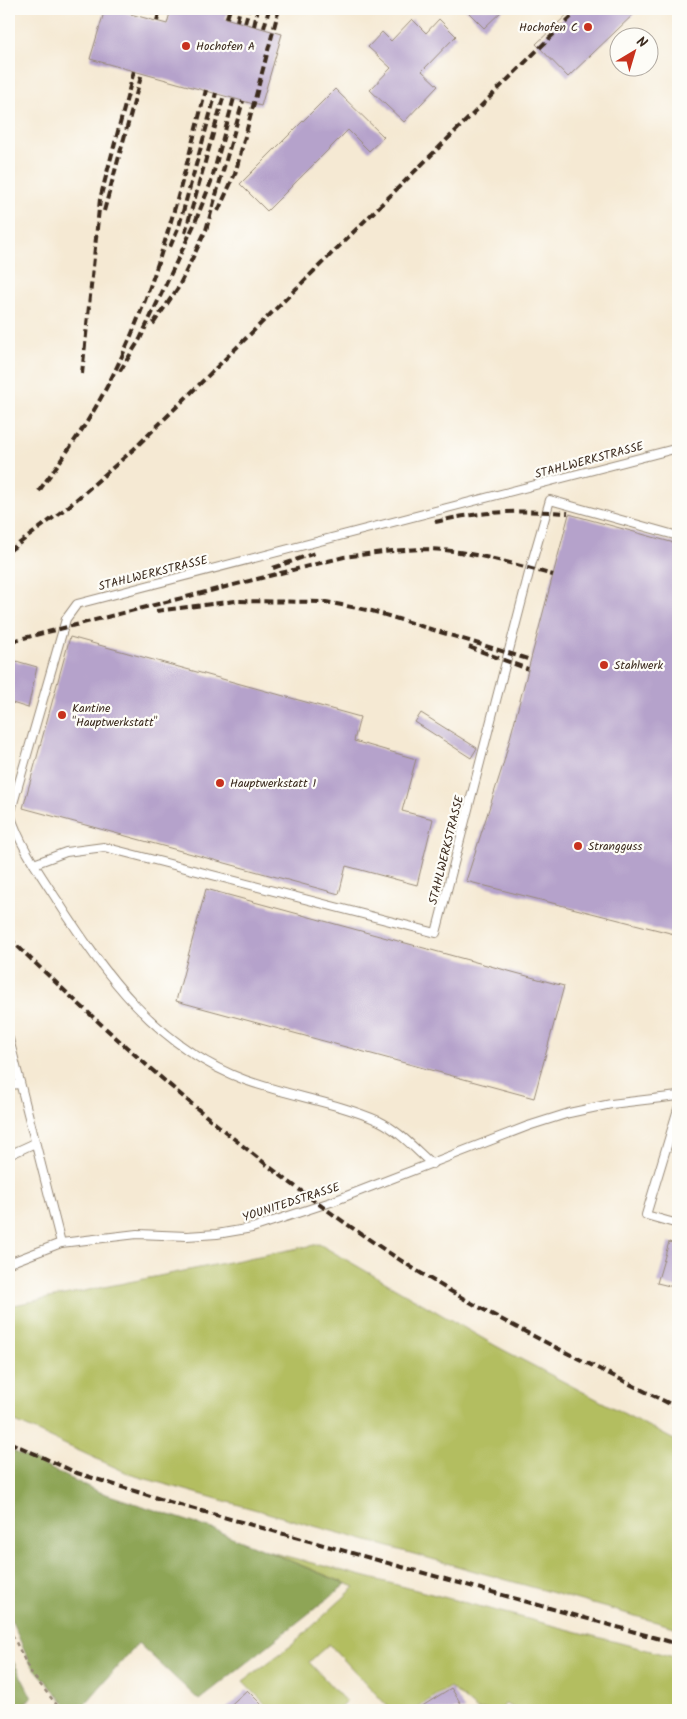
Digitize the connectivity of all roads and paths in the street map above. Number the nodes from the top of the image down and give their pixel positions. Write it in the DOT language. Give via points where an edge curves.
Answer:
graph roads {
  1 [pos="678,448"];
  2 [pos="678,536"];
  3 [pos="34,864"];
  4 [pos="9,1039"];
  5 [pos="20,1084"];
  6 [pos="9,1085"];
  7 [pos="678,1096"];
  8 [pos="678,1109"];
  9 [pos="35,1143"];
  10 [pos="9,1155"];
  11 [pos="432,1164"];
  12 [pos="678,1224"];
  13 [pos="61,1243"];
  14 [pos="9,1263"];
  15 [pos="9,1628"];
  16 [pos="61,1710"];
  1 -- 3 [label="lane, STAHLWERKSTRASSE" via="76,604 66,619 10,814 18,839"];
  2 -- 3 [label="lane, STAHLWERKSTRASSE" via="550,500 436,933 104,848 66,852"];
  3 -- 11 [label="lane, STAHLWERKSTRASSE" via="86,946 122,991 163,1034 193,1054 245,1080 380,1122"];
  4 -- 5 [label="lane"];
  5 -- 6 [label="lane"];
  5 -- 9 [label="lane"];
  7 -- 11 [label="lane" via="569,1113"];
  8 -- 12 [label="lane" via="646,1215"];
  9 -- 10 [label="lane"];
  9 -- 13 [label="lane"];
  11 -- 13 [label="lane, YOUNITEDSTRASSE" via="252,1228 217,1234 137,1234"];
  13 -- 14 [label="lane, YOUNITEDSTRASSE"];
  15 -- 16 [label="path" via="30,1674"];
}
